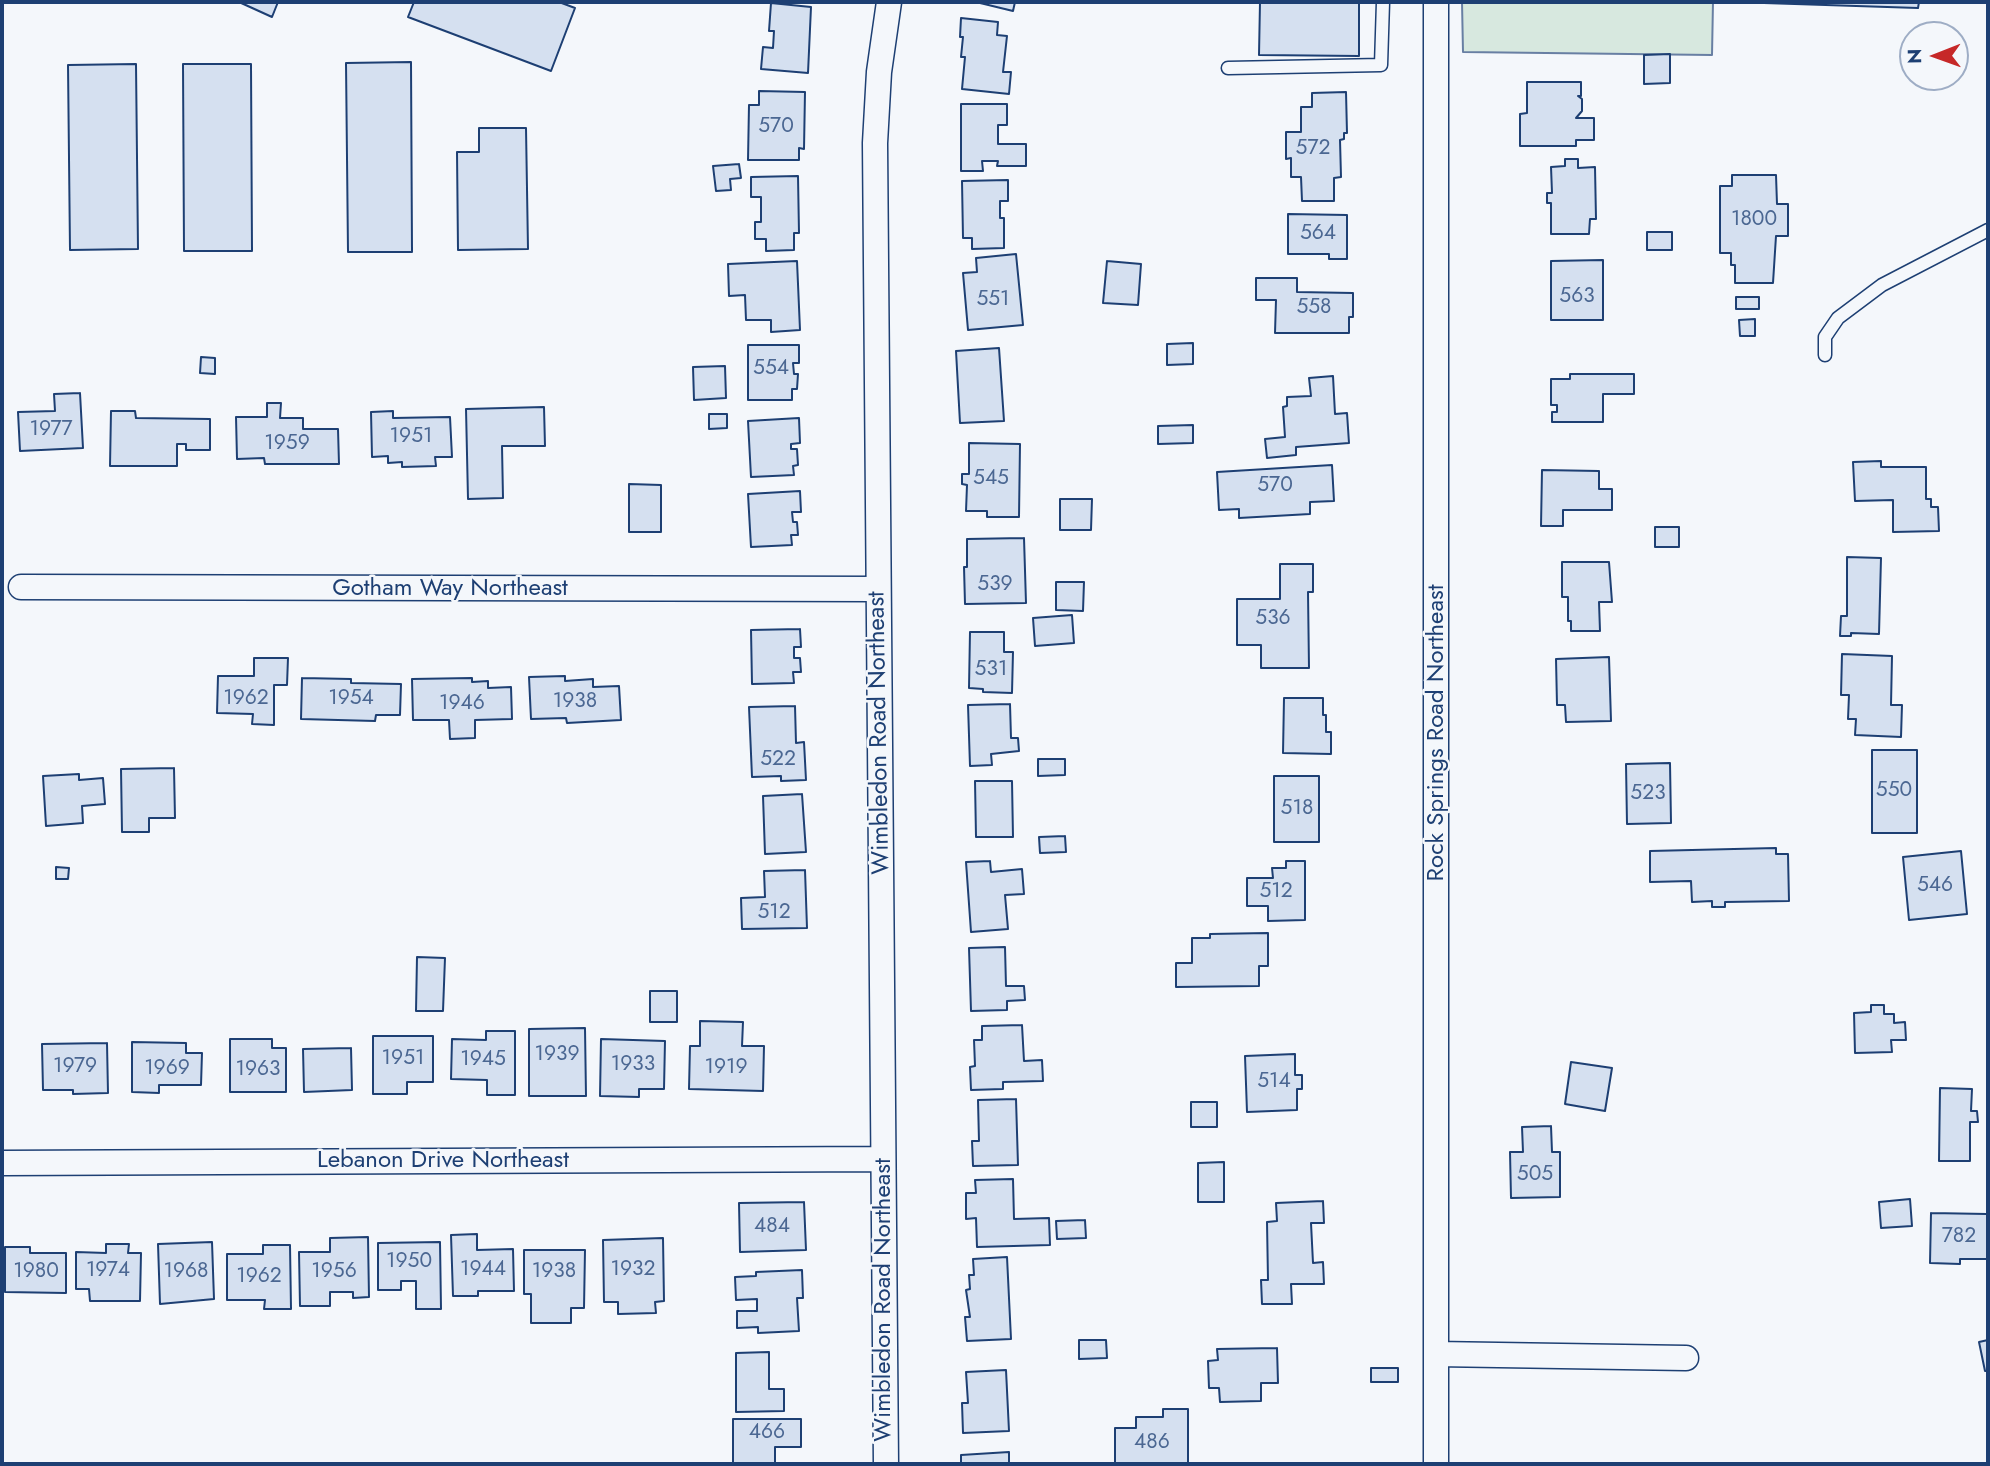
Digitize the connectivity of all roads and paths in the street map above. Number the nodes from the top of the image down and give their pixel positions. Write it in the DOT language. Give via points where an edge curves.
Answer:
graph roads {
  1 [pos="889,2"];
  2 [pos="1384,2"];
  3 [pos="1436,2"];
  4 [pos="1228,68"];
  5 [pos="1988,230"];
  6 [pos="1825,355"];
  7 [pos="22,587"];
  8 [pos="878,589"];
  9 [pos="883,1159"];
  10 [pos="2,1163"];
  11 [pos="1436,1354"];
  12 [pos="1686,1358"];
  13 [pos="886,1464"];
  14 [pos="1436,1464"];
  1 -- 8 [label="street, Wimbledon Road Northeast" via="874,143"];
  2 -- 4 [label="lane" via="1381,65"];
  3 -- 11 [label="street, Rock Springs Road Northeast"];
  5 -- 6 [label="lane" via="1882,285 1838,318 1825,337"];
  7 -- 8 [label="street, Gotham Way Northeast"];
  8 -- 9 [label="street, Wimbledon Road Northeast"];
  9 -- 10 [label="street, Lebanon Drive Northeast"];
  9 -- 13 [label="street, Wimbledon Road Northeast"];
  11 -- 12 [label="street"];
  11 -- 14 [label="street, Rock Springs Road Northeast"];
}
